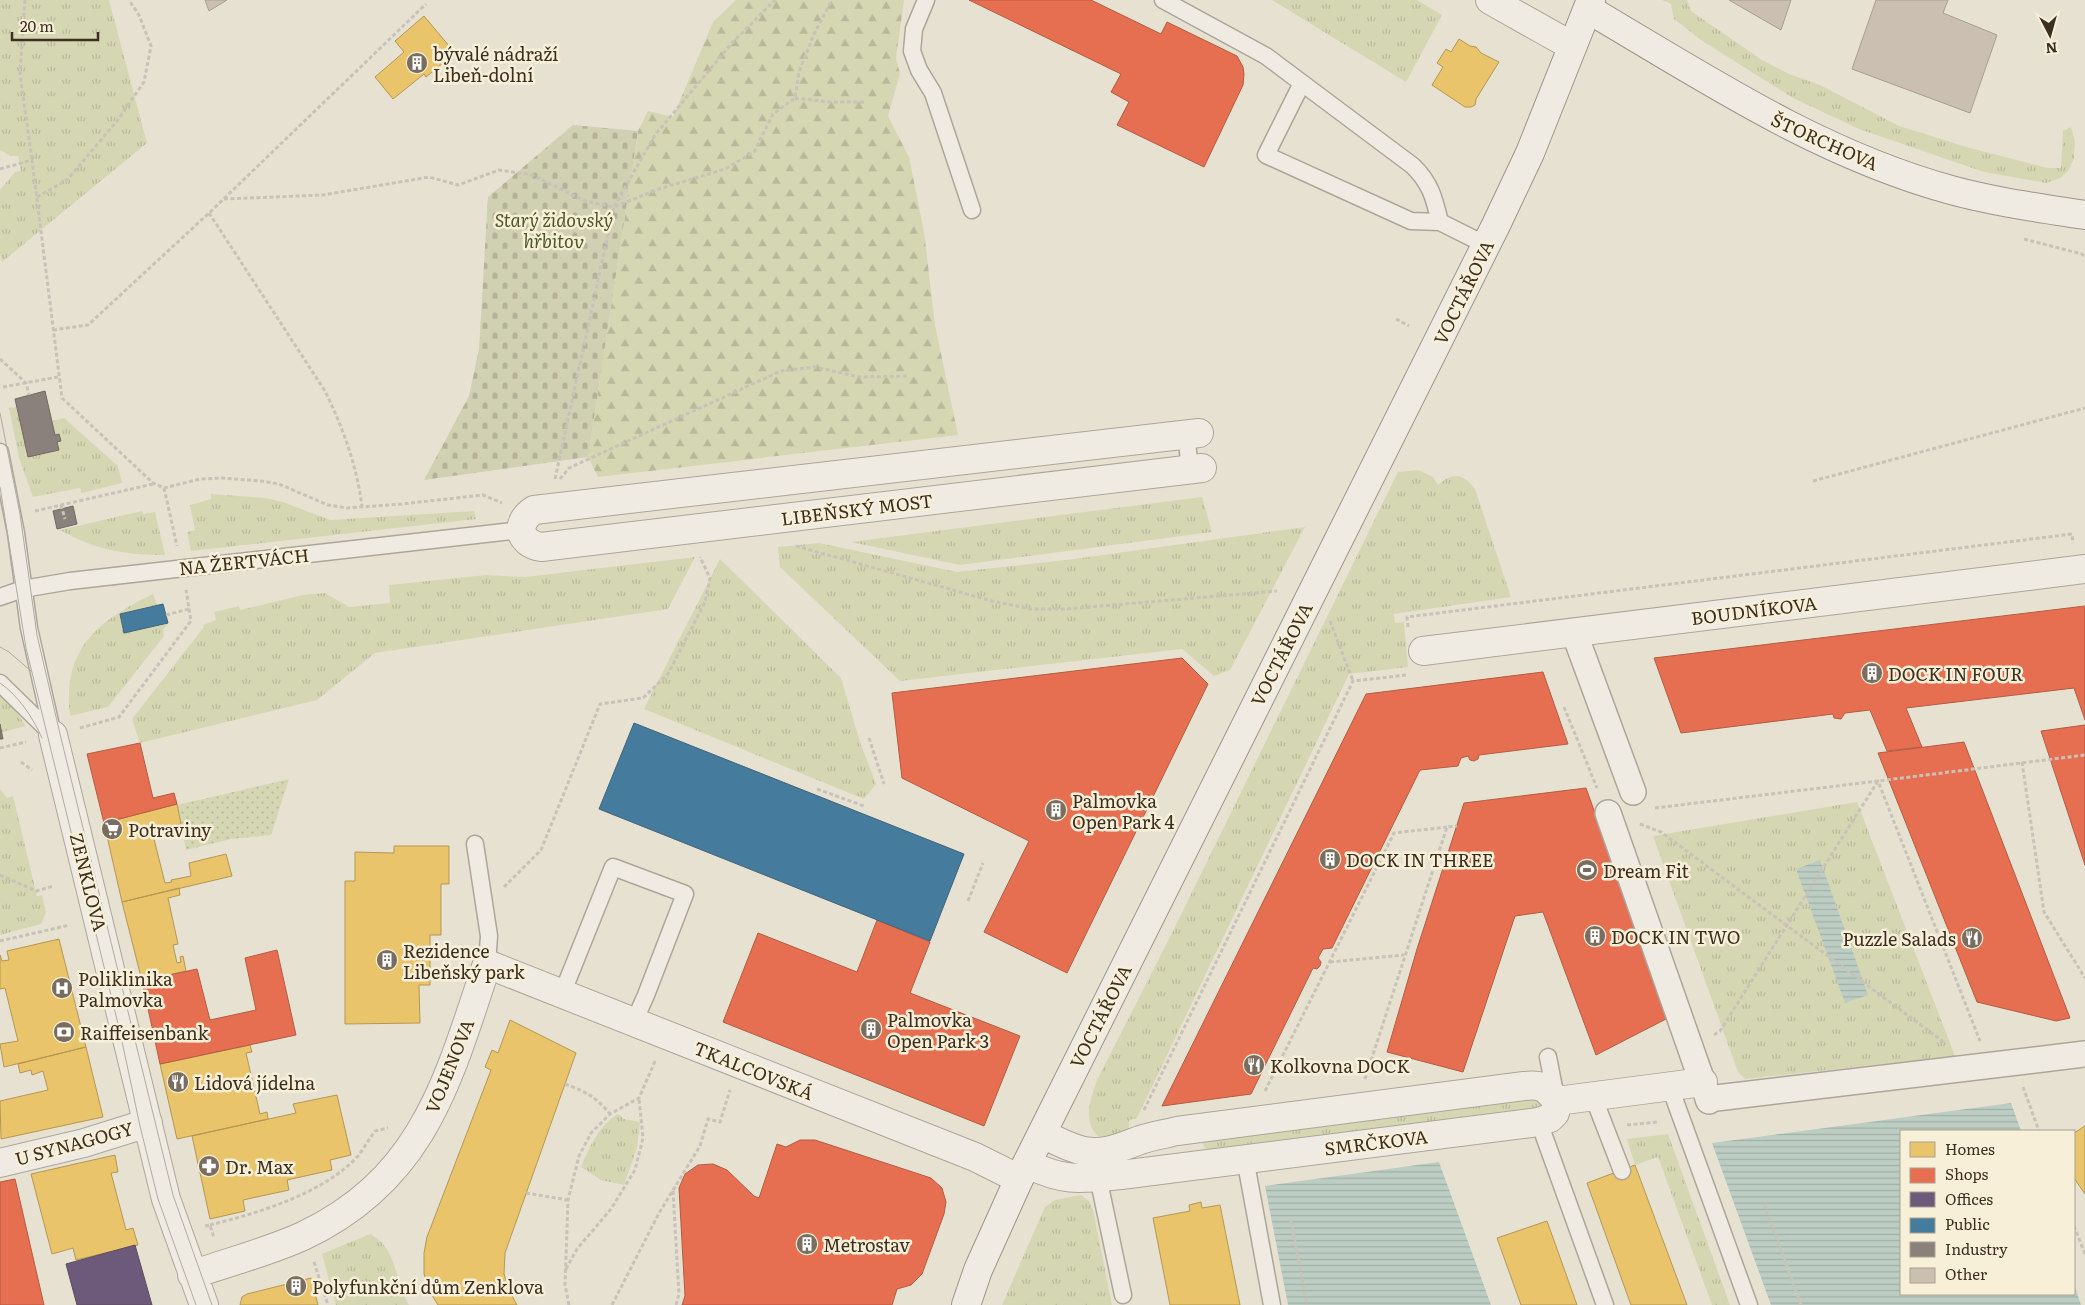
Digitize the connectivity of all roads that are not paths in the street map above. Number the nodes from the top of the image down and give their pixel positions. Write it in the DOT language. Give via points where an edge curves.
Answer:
graph roads {
  1 [pos="926,0"];
  2 [pos="1163,0"];
  3 [pos="1490,0"];
  4 [pos="1589,4"];
  5 [pos="1572,46"];
  6 [pos="1302,84"];
  7 [pos="972,210"];
  8 [pos="2085,215"];
  9 [pos="1440,222"];
  10 [pos="1486,245"];
  11 [pos="1192,434"];
  12 [pos="0,452"];
  13 [pos="1196,468"];
  14 [pos="521,530"];
  15 [pos="2080,558"];
  16 [pos="23,589"];
  17 [pos="0,597"];
  18 [pos="1574,632"];
  19 [pos="1416,654"];
  20 [pos="0,684"];
  21 [pos="53,735"];
  22 [pos="1632,792"];
  23 [pos="1608,813"];
  24 [pos="475,844"];
  25 [pos="487,964"];
  26 [pos="562,994"];
  27 [pos="634,1022"];
  28 [pos="2085,1054"];
  29 [pos="1548,1057"];
  30 [pos="1670,1087"];
  31 [pos="1594,1096"];
  32 [pos="1708,1099"];
  33 [pos="1557,1101"];
  34 [pos="148,1123"];
  35 [pos="1177,1131"];
  36 [pos="1042,1134"];
  37 [pos="1544,1136"];
  38 [pos="1245,1158"];
  39 [pos="0,1163"];
  40 [pos="1183,1167"];
  41 [pos="1622,1170"];
  42 [pos="1023,1171"];
  43 [pos="1098,1177"];
  44 [pos="192,1275"];
  45 [pos="1122,1295"];
  46 [pos="204,1305"];
  47 [pos="966,1305"];
  48 [pos="1272,1305"];
  49 [pos="1606,1305"];
  50 [pos="1749,1305"];
  1 -- 7 [label="lane" via="914,29 912,50 933,93"];
  2 -- 6 [label="lane" via="1266,56"];
  3 -- 5 [label="street"];
  4 -- 5 [label="street, VOCTÁŘOVA"];
  4 -- 8 [label="street, ŠTORCHOVA" via="1749,106 1839,150 1951,190"];
  5 -- 10 [label="street, VOCTÁŘOVA" via="1530,153"];
  6 -- 9 [label="lane" via="1413,166 1426,180"];
  6 -- 9 [label="lane" via="1266,155 1411,221"];
  9 -- 10 [label="lane"];
  10 -- 36 [label="street, VOCTÁŘOVA"];
  11 -- 13 [label="lane"];
  11 -- 14 [label="street, LIBEŇSKÝ MOST" via="534,510 522,523"];
  12 -- 16 [label="lane, ZENKLOVA"];
  13 -- 14 [label="street, LIBEŇSKÝ MOST" via="541,547 528,542"];
  14 -- 16 [label="lane, NA ŽERTVÁCH"];
  15 -- 18 [label="street, BOUDNÍKOVA"];
  16 -- 17 [label="lane, NA ŽERTVÁCH"];
  16 -- 21 [label="lane, ZENKLOVA" via="32,647"];
  18 -- 19 [label="street, BOUDNÍKOVA"];
  18 -- 22 [label="street"];
  20 -- 21 [label="lane"];
  21 -- 34 [label="street, ZENKLOVA"];
  23 -- 32 [label="street"];
  24 -- 25 [label="lane" via="489,936"];
  25 -- 26 [label="street, TKALCOVSKÁ"];
  25 -- 44 [label="street, VOJENOVA" via="438,1101 410,1149 383,1180 330,1222 302,1236"];
  26 -- 27 [label="street, TKALCOVSKÁ"];
  26 -- 27 [label="lane" via="613,867 685,894"];
  27 -- 42 [label="street, TKALCOVSKÁ" via="975,1157"];
  28 -- 32 [label="street"];
  29 -- 33 [label="lane"];
  30 -- 31 [label="street"];
  30 -- 32 [label="street"];
  30 -- 50 [label="lane"];
  31 -- 33 [label="street"];
  31 -- 41 [label="lane"];
  33 -- 35 [label="street, SMRČKOVA" via="1539,1085"];
  33 -- 38 [label="street, SMRČKOVA" via="1555,1113 1538,1122"];
  34 -- 39 [label="street, U SYNAGOGY" via="84,1143"];
  34 -- 44 [label="street, ZENKLOVA" via="166,1199"];
  35 -- 36 [label="street, SMRČKOVA" via="1102,1152 1072,1148"];
  35 -- 40 [label="street"];
  36 -- 42 [label="street, VOCTÁŘOVA"];
  37 -- 49 [label="lane"];
  38 -- 40 [label="street, SMRČKOVA"];
  38 -- 48 [label="lane"];
  40 -- 43 [label="street, SMRČKOVA"];
  42 -- 43 [label="street, SMRČKOVA" via="1065,1178"];
  42 -- 47 [label="street, VOCTÁŘOVA" via="978,1270"];
  43 -- 45 [label="lane"];
  44 -- 46 [label="street, ZENKLOVA"];
}
